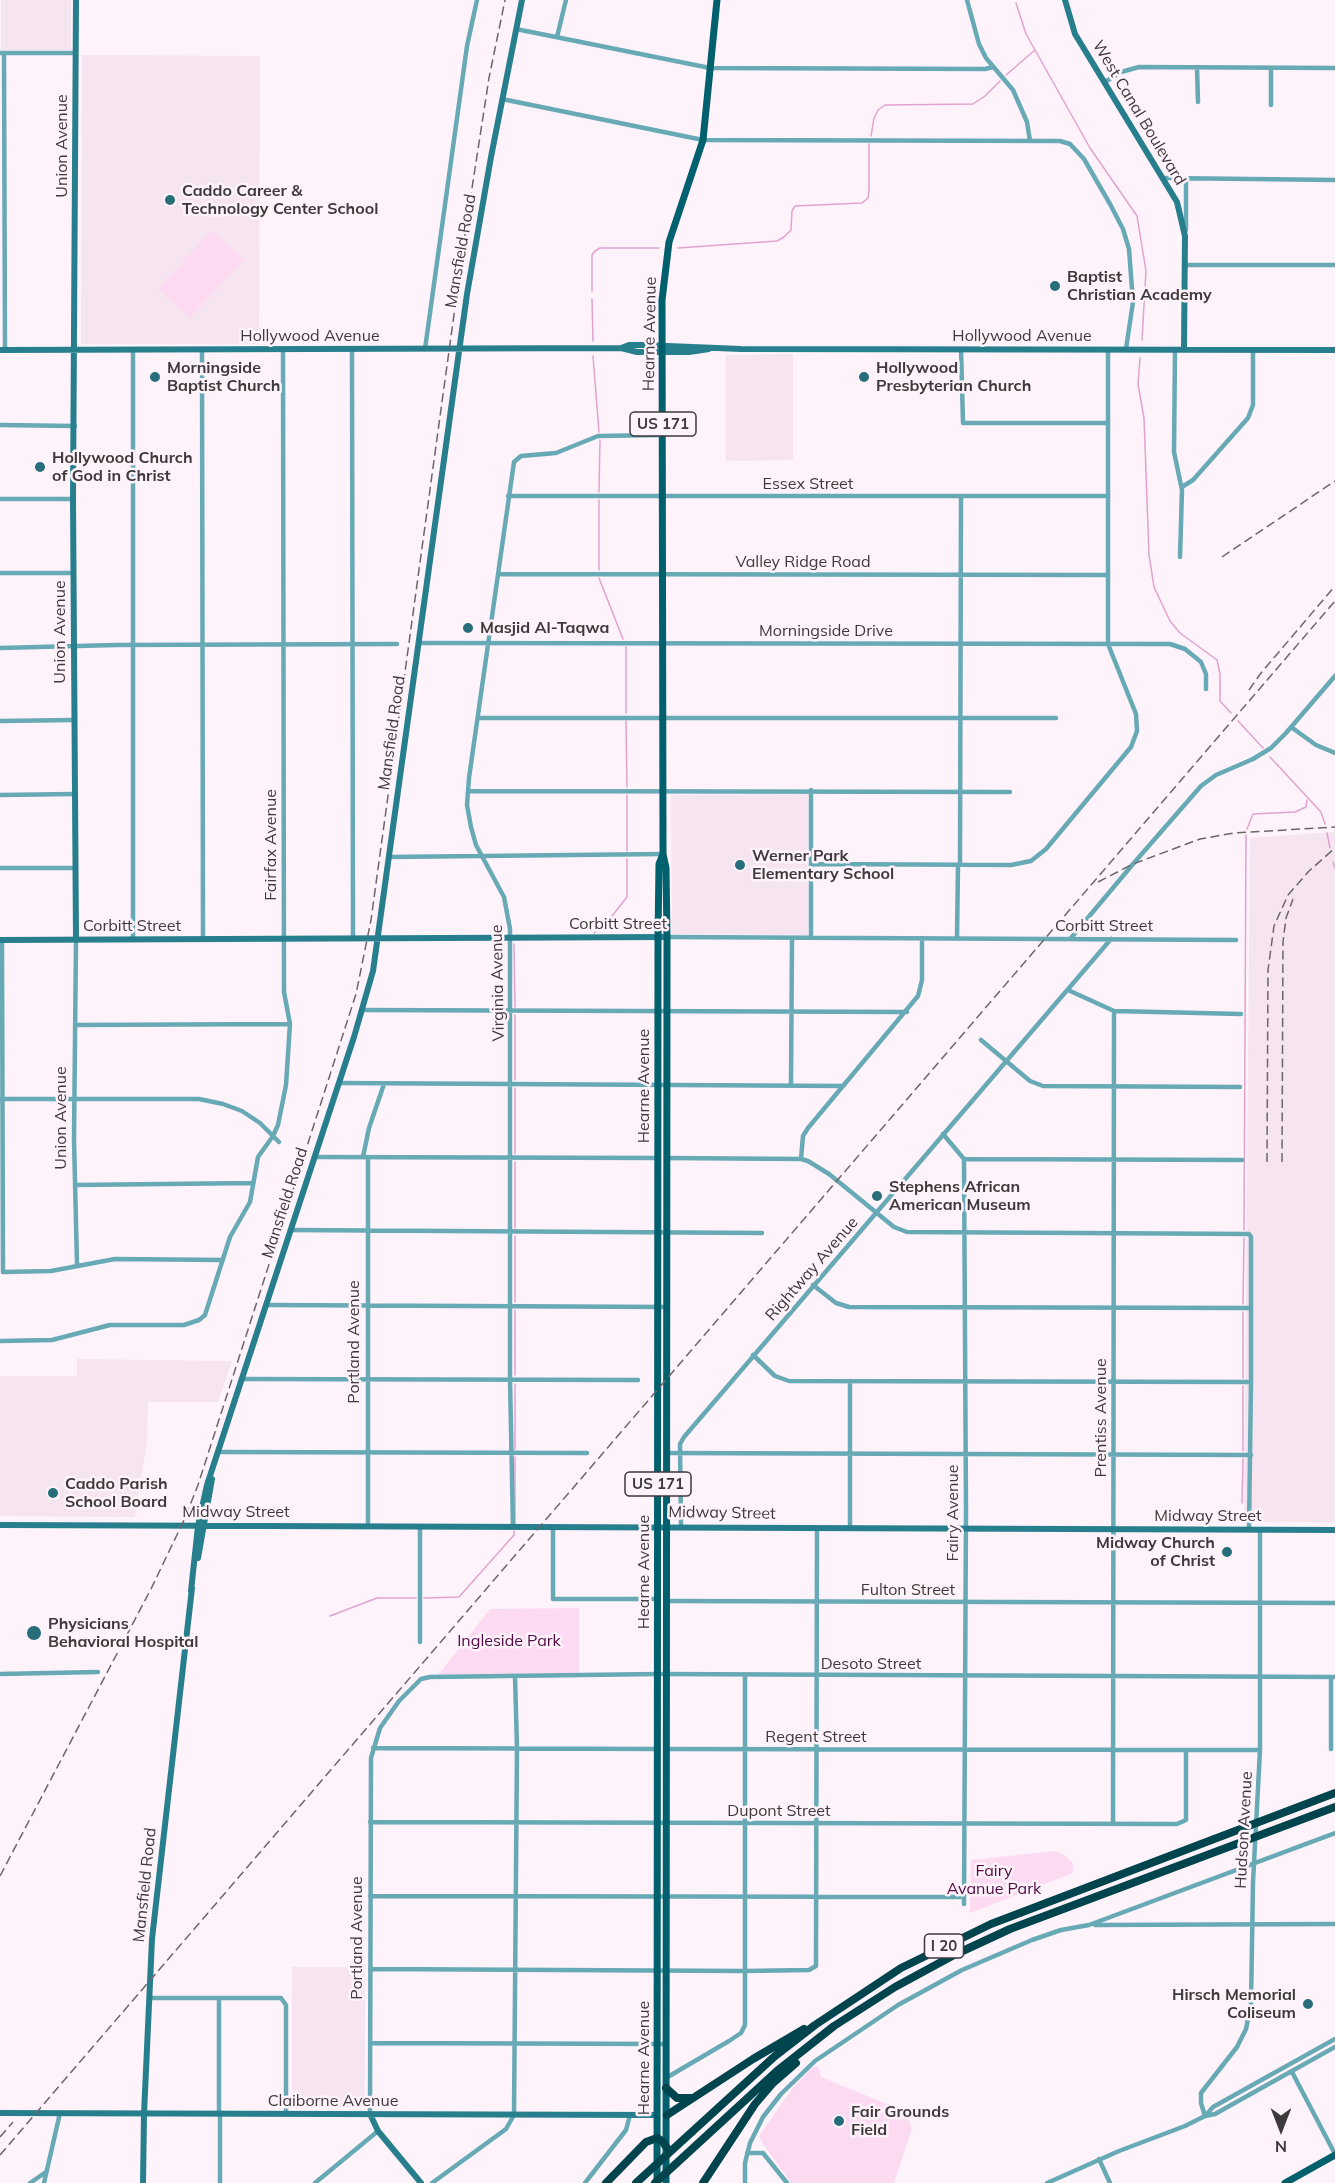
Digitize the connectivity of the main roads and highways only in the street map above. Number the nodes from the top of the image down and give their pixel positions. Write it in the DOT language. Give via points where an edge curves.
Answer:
graph roads {
  1 [pos="717,0"];
  2 [pos="663,854"];
  3 [pos="1335,1793"];
  4 [pos="1335,1807"];
  5 [pos="872,2002"];
  6 [pos="815,2025"];
  7 [pos="666,2088"];
  8 [pos="694,2097"];
  9 [pos="662,2115"];
  10 [pos="657,2138"];
  11 [pos="667,2148"];
  12 [pos="1335,2155"];
  13 [pos="606,2183"];
  14 [pos="636,2183"];
  15 [pos="656,2183"];
  16 [pos="666,2183"];
  17 [pos="703,2183"];
  18 [pos="1285,2183"];
  1 -- 2 [label="main road, Hearne Avenue / US 171" via="703,140 669,242 663,281"];
  2 -- 7 [label="main road, Hearne Avenue / US 171" via="667,937"];
  2 -- 9 [label="main road, Hearne Avenue / US 171" via="658,864 657,1896 657,2044"];
  3 -- 6 [label="highway, I 20" via="960,1938 894,1972"];
  4 -- 5 [label="highway, I 20" via="991,1937"];
  5 -- 15 [label="highway, I 20" via="777,2071"];
  5 -- 17 [label="highway" via="773,2083 749,2111"];
  6 -- 8 [label="highway" via="796,2032"];
  6 -- 14 [label="highway, I 20" via="775,2056"];
  7 -- 8 [label="highway" via="682,2100"];
  7 -- 9 [label="main road, Hearne Avenue / US 171"];
  8 -- 9 [label="highway"];
  9 -- 10 [label="main road, Hearne Avenue / US 171"];
  9 -- 11 [label="main road, Hearne Avenue / US 171"];
  10 -- 11 [label="highway"];
  10 -- 13 [label="highway" via="646,2142"];
  10 -- 15 [label="main road, Hearne Avenue / US 171"];
  11 -- 16 [label="main road, Hearne Avenue / US 171"];
  12 -- 18 [label="main road"];
}
